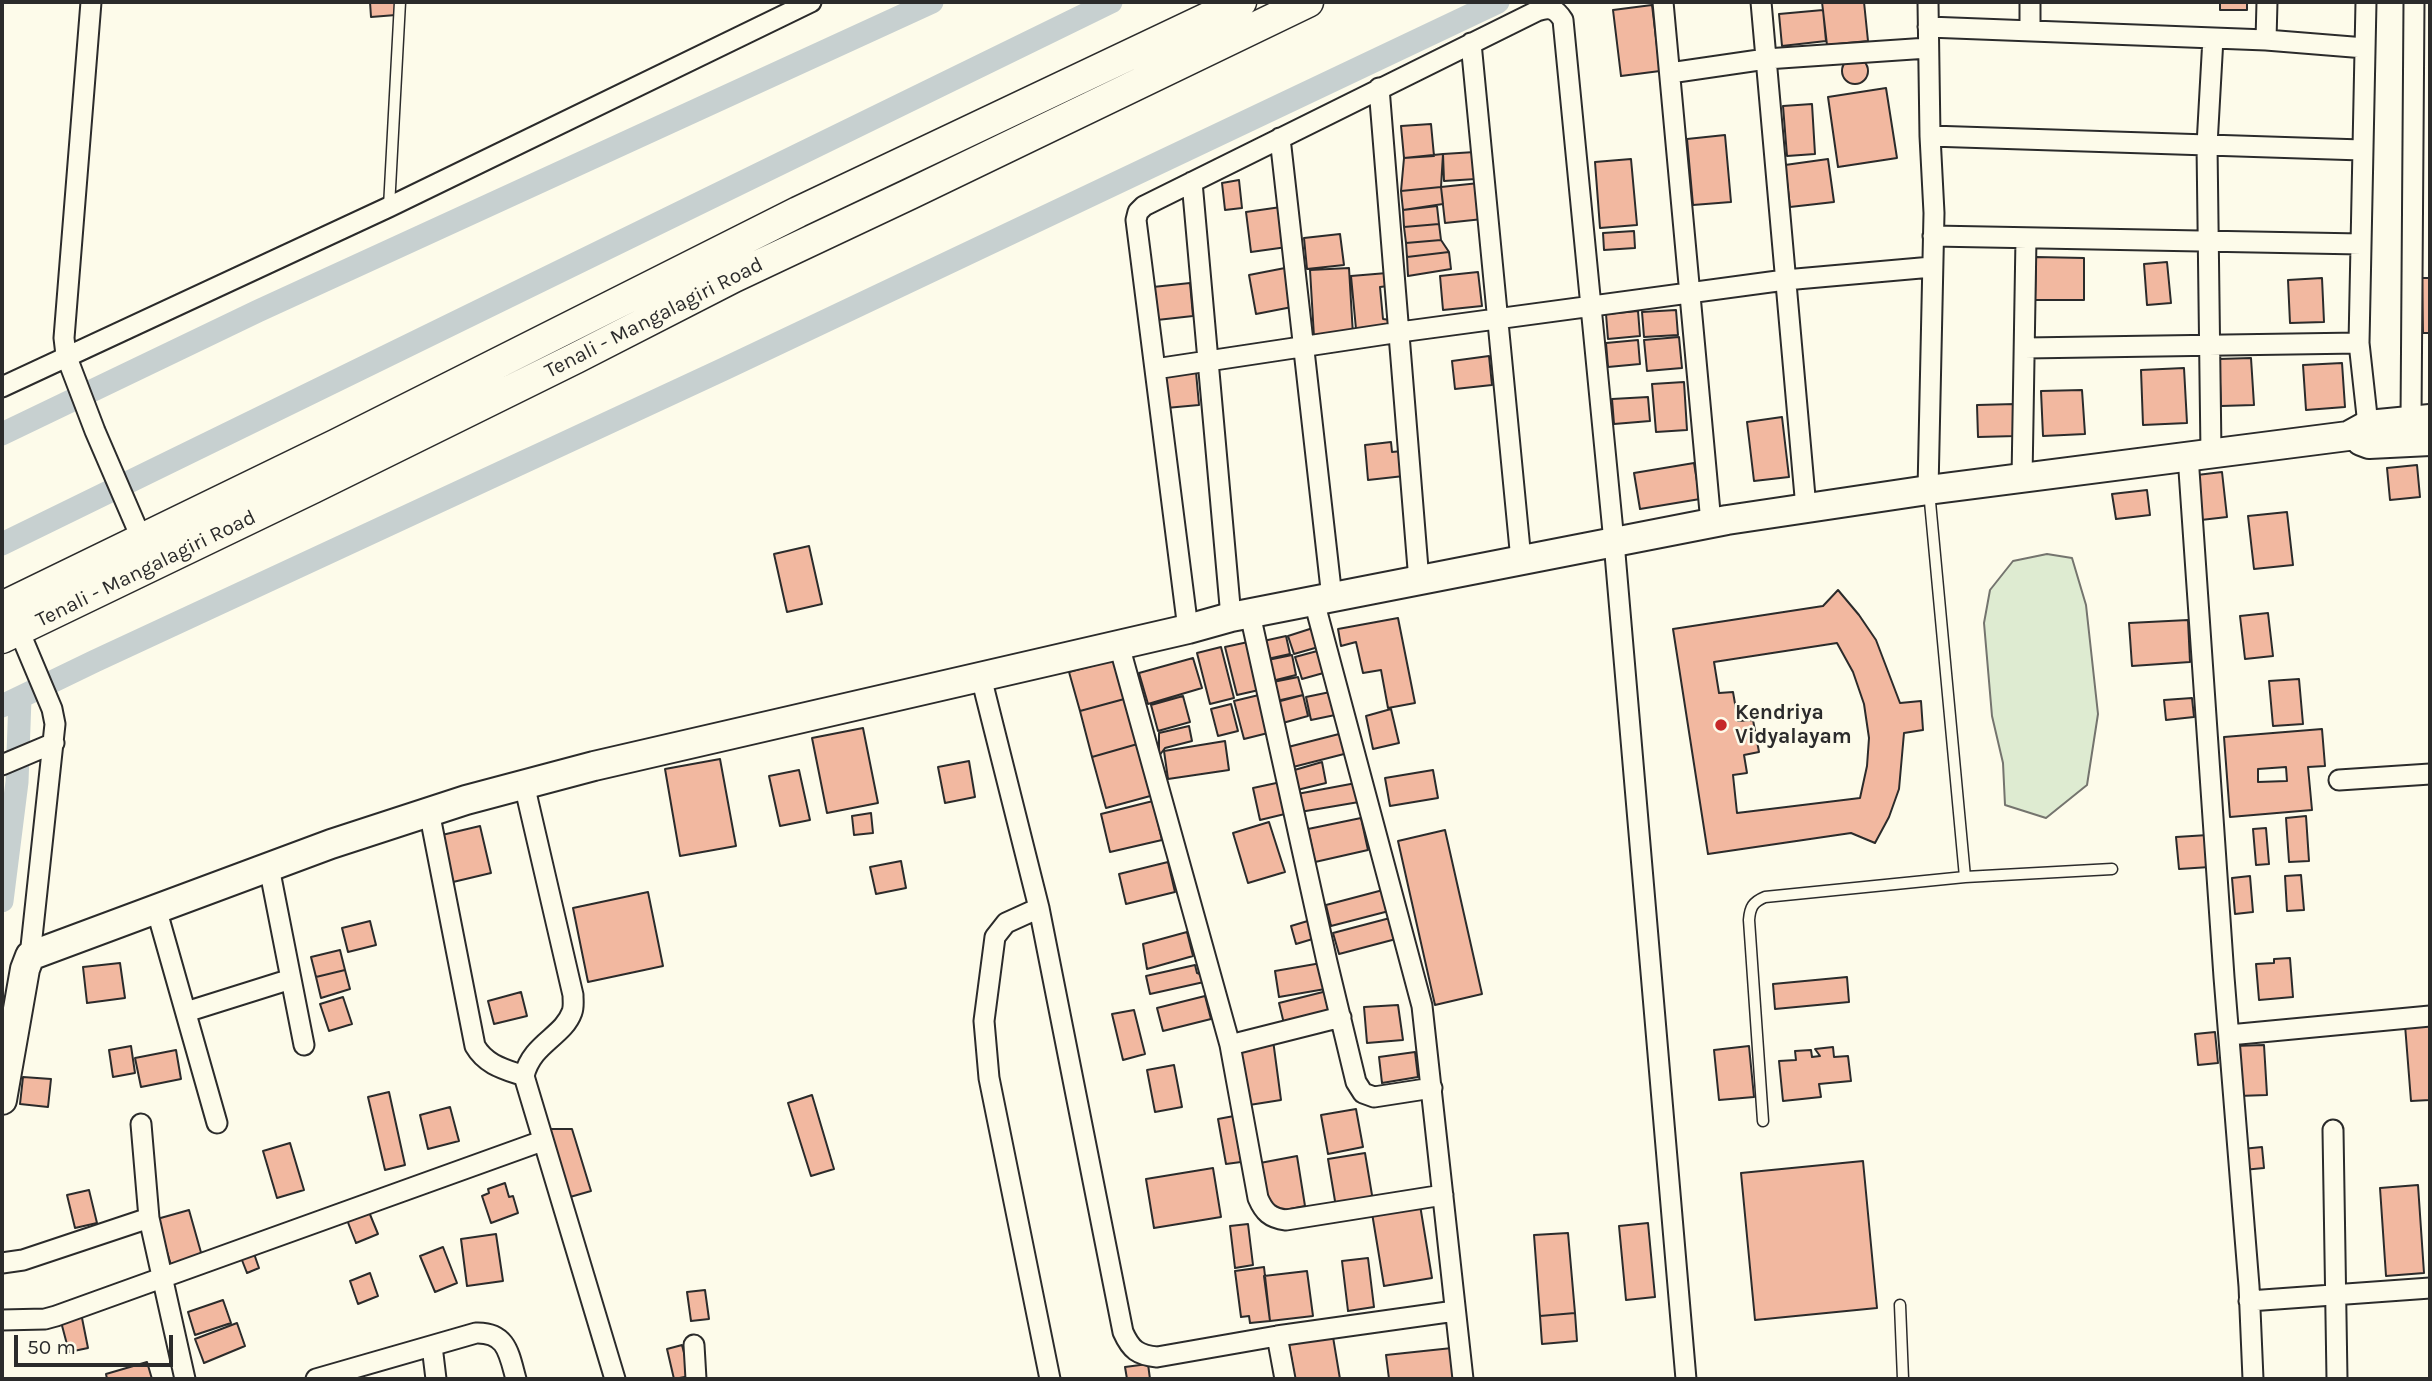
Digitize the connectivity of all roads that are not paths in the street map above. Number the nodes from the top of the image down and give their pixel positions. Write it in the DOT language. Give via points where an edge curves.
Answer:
graph roads {
  1 [pos="91,2"];
  2 [pos="400,2"];
  3 [pos="811,2"];
  4 [pos="1241,2"];
  5 [pos="1308,2"];
  6 [pos="1663,2"];
  7 [pos="1761,2"];
  8 [pos="1928,2"];
  9 [pos="2030,2"];
  10 [pos="2267,2"];
  11 [pos="2366,2"];
  12 [pos="2420,11"];
  13 [pos="1928,27"];
  14 [pos="2030,31"];
  15 [pos="2213,38"];
  16 [pos="2266,40"];
  17 [pos="1471,43"];
  18 [pos="1928,48"];
  19 [pos="2365,48"];
  20 [pos="1766,60"];
  21 [pos="1670,73"];
  22 [pos="1380,88"];
  23 [pos="2421,104"];
  24 [pos="1930,136"];
  25 [pos="1280,138"];
  26 [pos="2207,145"];
  27 [pos="2362,150"];
  28 [pos="1192,182"];
  29 [pos="389,207"];
  30 [pos="2421,207"];
  31 [pos="1933,236"];
  32 [pos="2026,238"];
  33 [pos="2208,243"];
  34 [pos="2361,244"];
  35 [pos="1932,267"];
  36 [pos="1785,280"];
  37 [pos="1689,293"];
  38 [pos="1592,306"];
  39 [pos="1498,320"];
  40 [pos="1400,332"];
  41 [pos="2359,342"];
  42 [pos="2209,345"];
  43 [pos="1304,347"];
  44 [pos="2025,348"];
  45 [pos="1209,361"];
  46 [pos="69,364"];
  47 [pos="1155,369"];
  48 [pos="2,387"];
  49 [pos="2424,427"];
  50 [pos="2358,431"];
  51 [pos="2199,455"];
  52 [pos="2022,479"];
  53 [pos="1928,490"];
  54 [pos="1806,508"];
  55 [pos="1711,523"];
  56 [pos="136,528"];
  57 [pos="1614,542"];
  58 [pos="1521,560"];
  59 [pos="1419,580"];
  60 [pos="1323,599"];
  61 [pos="1240,616"];
  62 [pos="12,626"];
  63 [pos="1188,629"];
  64 [pos="1119,645"];
  65 [pos="981,677"];
  66 [pos="53,743"];
  67 [pos="2,765"];
  68 [pos="2430,774"];
  69 [pos="2339,780"];
  70 [pos="524,784"];
  71 [pos="429,811"];
  72 [pos="269,867"];
  73 [pos="2112,869"];
  74 [pos="1965,877"];
  75 [pos="156,908"];
  76 [pos="1039,908"];
  77 [pos="30,956"];
  78 [pos="291,979"];
  79 [pos="186,1013"];
  80 [pos="2430,1016"];
  81 [pos="1341,1017"];
  82 [pos="2229,1035"];
  83 [pos="304,1045"];
  84 [pos="1230,1045"];
  85 [pos="524,1076"];
  86 [pos="1432,1088"];
  87 [pos="2,1100"];
  88 [pos="1763,1121"];
  89 [pos="218,1123"];
  90 [pos="141,1124"];
  91 [pos="2333,1130"];
  92 [pos="542,1141"];
  93 [pos="1443,1195"];
  94 [pos="149,1218"];
  95 [pos="2,1263"];
  96 [pos="163,1279"];
  97 [pos="2430,1289"];
  98 [pos="2336,1294"];
  99 [pos="2258,1301"];
  100 [pos="1900,1306"];
  101 [pos="1455,1311"];
  102 [pos="2,1321"];
  103 [pos="1277,1336"];
  104 [pos="694,1345"];
  105 [pos="432,1346"];
  106 [pos="185,1379"];
  107 [pos="316,1379"];
  108 [pos="436,1379"];
  109 [pos="516,1379"];
  110 [pos="615,1379"];
  111 [pos="696,1379"];
  112 [pos="1050,1379"];
  113 [pos="1285,1379"];
  114 [pos="1463,1379"];
  115 [pos="1686,1379"];
  116 [pos="1903,1379"];
  117 [pos="2253,1379"];
  118 [pos="2337,1379"];
  1 -- 46 [label="street" via="65,325"];
  2 -- 29 [label="lane"];
  3 -- 29 [label="street"];
  4 -- 56 [label="main road" via="798,212 478,374"];
  5 -- 62 [label="main road, Tenali - Mangalagiri Road" via="734,277 325,482"];
  6 -- 21 [label="street"];
  7 -- 20 [label="street"];
  8 -- 13 [label="street"];
  9 -- 14 [label="street"];
  10 -- 16 [label="street"];
  11 -- 19 [label="street"];
  12 -- 23 [label="street"];
  13 -- 14 [label="street"];
  13 -- 18 [label="street"];
  14 -- 15 [label="street"];
  15 -- 16 [label="street"];
  15 -- 26 [label="street"];
  16 -- 19 [label="street"];
  17 -- 22 [label="street"];
  17 -- 38 [label="street" via="1548,7 1563,20"];
  17 -- 39 [label="street"];
  18 -- 20 [label="street"];
  18 -- 24 [label="street"];
  19 -- 27 [label="street"];
  20 -- 21 [label="street"];
  20 -- 36 [label="street"];
  21 -- 37 [label="street"];
  22 -- 25 [label="street"];
  22 -- 40 [label="street"];
  23 -- 30 [label="street"];
  24 -- 26 [label="street"];
  24 -- 31 [label="street"];
  25 -- 28 [label="street"];
  25 -- 43 [label="street"];
  26 -- 27 [label="street"];
  26 -- 33 [label="street"];
  27 -- 34 [label="street"];
  28 -- 45 [label="street"];
  28 -- 47 [label="street" via="1144,206 1136,220"];
  29 -- 46 [label="street"];
  30 -- 49 [label="street"];
  31 -- 32 [label="street"];
  31 -- 35 [label="street"];
  32 -- 33 [label="street"];
  32 -- 44 [label="street"];
  33 -- 34 [label="street"];
  33 -- 42 [label="street"];
  34 -- 41 [label="street"];
  35 -- 36 [label="street"];
  35 -- 53 [label="street"];
  36 -- 37 [label="street"];
  36 -- 54 [label="street"];
  37 -- 38 [label="street"];
  37 -- 55 [label="street"];
  38 -- 39 [label="street"];
  38 -- 57 [label="street"];
  39 -- 40 [label="street"];
  39 -- 58 [label="street"];
  40 -- 43 [label="street"];
  40 -- 59 [label="street"];
  41 -- 42 [label="street"];
  41 -- 50 [label="street"];
  42 -- 44 [label="street"];
  42 -- 51 [label="street"];
  43 -- 45 [label="street"];
  43 -- 60 [label="street"];
  44 -- 52 [label="street"];
  45 -- 47 [label="street"];
  45 -- 61 [label="street"];
  46 -- 48 [label="street"];
  46 -- 56 [label="street"];
  47 -- 63 [label="street"];
  49 -- 50 [label="main road"];
  50 -- 51 [label="main road"];
  51 -- 52 [label="main road"];
  51 -- 82 [label="street"];
  52 -- 53 [label="main road"];
  53 -- 54 [label="main road"];
  53 -- 74 [label="lane"];
  54 -- 55 [label="main road"];
  55 -- 57 [label="main road"];
  56 -- 62 [label="main road"];
  57 -- 58 [label="main road"];
  57 -- 115 [label="street"];
  58 -- 59 [label="main road"];
  59 -- 60 [label="main road"];
  60 -- 61 [label="main road"];
  60 -- 86 [label="street" via="1422,1006"];
  61 -- 63 [label="main road"];
  61 -- 81 [label="street"];
  62 -- 66 [label="street" via="52,709"];
  63 -- 64 [label="main road"];
  64 -- 65 [label="main road"];
  64 -- 84 [label="street"];
  65 -- 70 [label="main road"];
  65 -- 76 [label="street"];
  66 -- 67 [label="street"];
  66 -- 77 [label="street"];
  68 -- 69 [label="street"];
  70 -- 71 [label="main road"];
  70 -- 85 [label="street" via="574,1010 532,1055"];
  71 -- 72 [label="main road"];
  71 -- 85 [label="street" via="475,1046 491,1064"];
  72 -- 75 [label="main road"];
  72 -- 78 [label="street"];
  73 -- 74 [label="lane"];
  74 -- 88 [label="lane" via="1765,897 1750,908"];
  75 -- 77 [label="main road"];
  75 -- 79 [label="street"];
  76 -- 103 [label="street" via="1123,1332 1130,1347 1157,1357"];
  76 -- 112 [label="street" via="1006,923 995,937 984,1021 989,1078"];
  77 -- 87 [label="main road"];
  78 -- 79 [label="street"];
  78 -- 83 [label="street"];
  79 -- 89 [label="street"];
  80 -- 82 [label="street"];
  81 -- 84 [label="street"];
  81 -- 86 [label="street" via="1356,1082 1363,1093 1374,1097"];
  82 -- 99 [label="street"];
  84 -- 93 [label="street" via="1258,1198 1263,1210 1274,1218 1286,1220"];
  85 -- 92 [label="street"];
  86 -- 93 [label="street"];
  90 -- 94 [label="street"];
  91 -- 98 [label="street"];
  92 -- 96 [label="street"];
  92 -- 110 [label="street"];
  93 -- 101 [label="street"];
  94 -- 95 [label="street"];
  94 -- 96 [label="street"];
  96 -- 102 [label="street" via="57,1316"];
  96 -- 106 [label="street"];
  97 -- 98 [label="street"];
  98 -- 99 [label="street"];
  98 -- 118 [label="street"];
  99 -- 117 [label="street"];
  100 -- 116 [label="lane"];
  101 -- 103 [label="street"];
  101 -- 114 [label="street"];
  103 -- 113 [label="street"];
  104 -- 111 [label="street"];
  105 -- 107 [label="street"];
  105 -- 108 [label="street"];
  105 -- 109 [label="street" via="491,1333 509,1352"];
}
